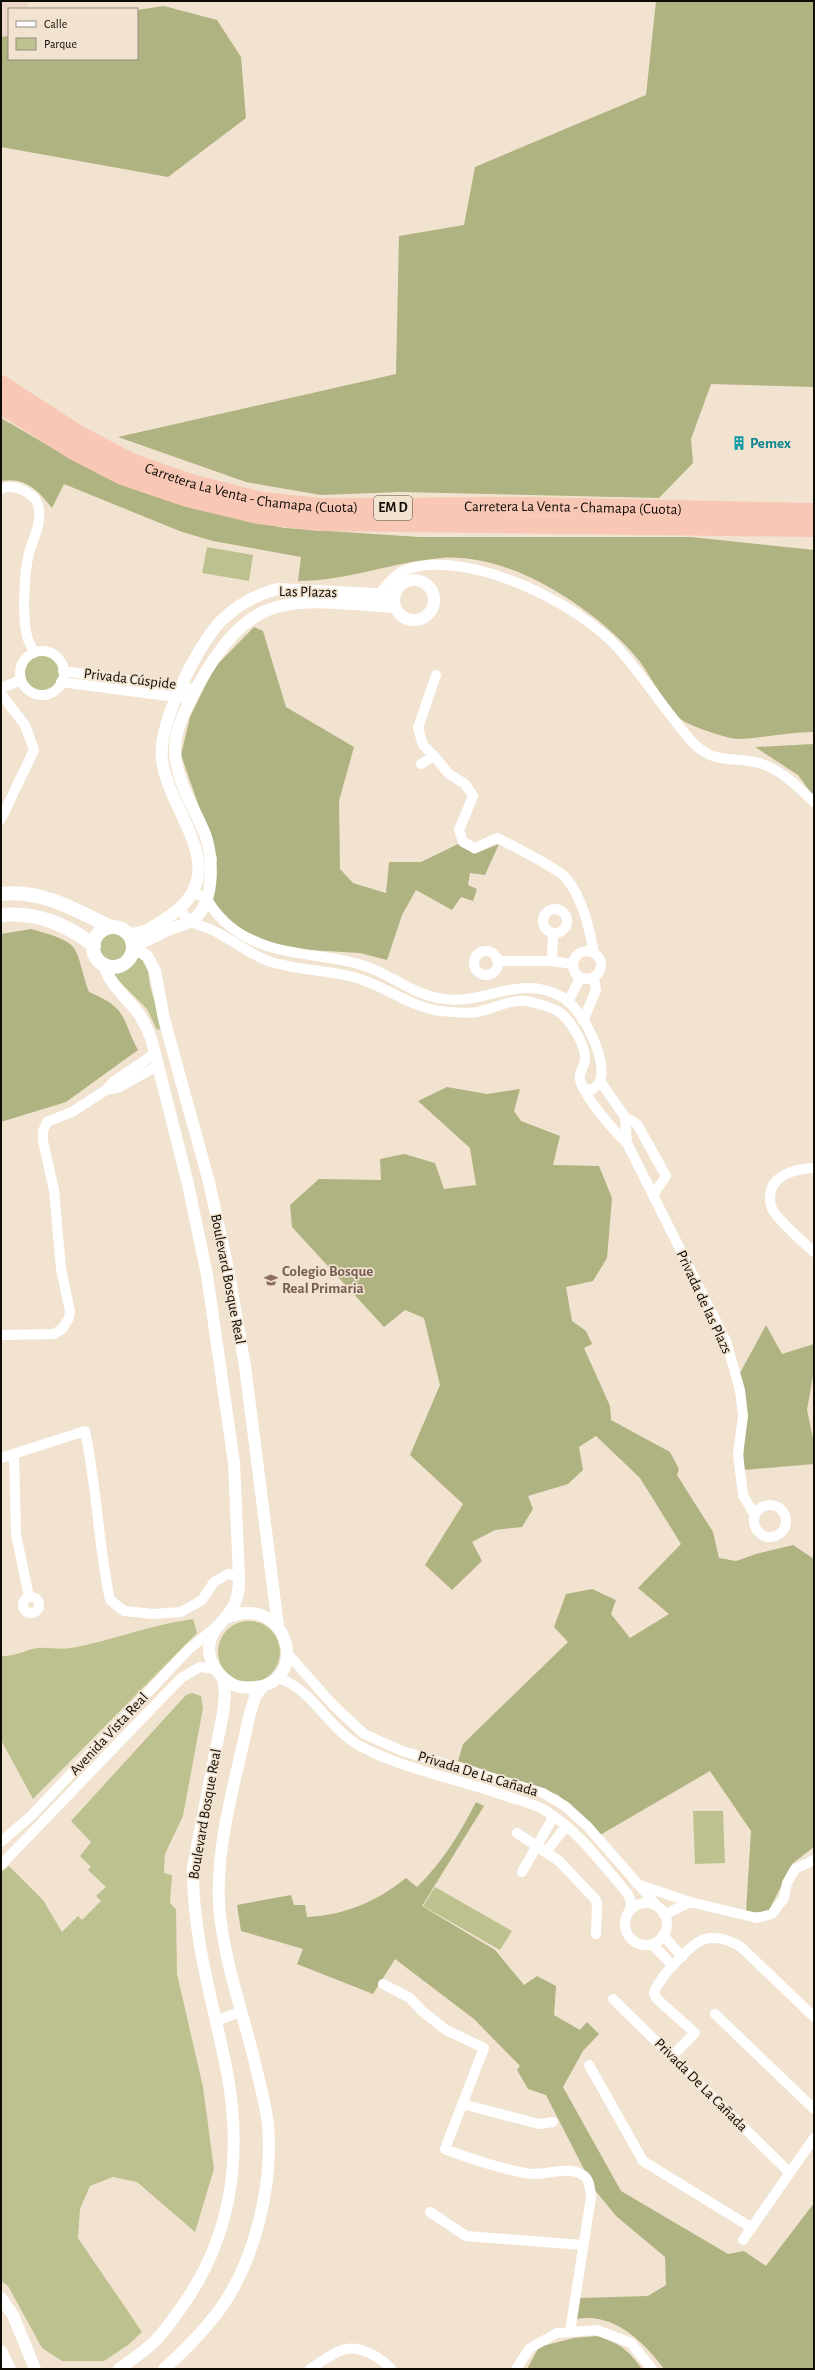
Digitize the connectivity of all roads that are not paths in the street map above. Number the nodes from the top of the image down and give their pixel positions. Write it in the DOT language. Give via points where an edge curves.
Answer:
graph roads {
  1 [pos="1,384"];
  2 [pos="1,405"];
  3 [pos="1,489"];
  4 [pos="814,503"];
  5 [pos="721,509"];
  6 [pos="814,512"];
  7 [pos="814,528"];
  8 [pos="380,594"];
  9 [pos="34,653"];
  10 [pos="63,671"];
  11 [pos="436,676"];
  12 [pos="21,680"];
  13 [pos="62,682"];
  14 [pos="1,688"];
  15 [pos="180,691"];
  16 [pos="1,694"];
  17 [pos="194,694"];
  18 [pos="434,756"];
  19 [pos="421,764"];
  20 [pos="814,802"];
  21 [pos="1,819"];
  22 [pos="1,894"];
  23 [pos="192,894"];
  24 [pos="207,898"];
  25 [pos="181,908"];
  26 [pos="1,915"];
  27 [pos="189,922"];
  28 [pos="110,927"];
  29 [pos="589,928"];
  30 [pos="553,933"];
  31 [pos="131,942"];
  32 [pos="94,946"];
  33 [pos="580,953"];
  34 [pos="594,953"];
  35 [pos="498,961"];
  36 [pos="552,961"];
  37 [pos="104,964"];
  38 [pos="572,964"];
  39 [pos="580,978"];
  40 [pos="594,978"];
  41 [pos="568,1002"];
  42 [pos="583,1021"];
  43 [pos="157,1059"];
  44 [pos="600,1081"];
  45 [pos="583,1088"];
  46 [pos="625,1116"];
  47 [pos="612,1129"];
  48 [pos="627,1143"];
  49 [pos="814,1168"];
  50 [pos="653,1195"];
  51 [pos="217,1220"];
  52 [pos="198,1225"];
  53 [pos="814,1252"];
  54 [pos="1,1335"];
  55 [pos="14,1454"];
  56 [pos="1,1458"];
  57 [pos="755,1516"];
  58 [pos="239,1576"];
  59 [pos="29,1597"];
  60 [pos="221,1622"];
  61 [pos="278,1626"];
  62 [pos="288,1654"];
  63 [pos="219,1674"];
  64 [pos="277,1678"];
  65 [pos="262,1687"];
  66 [pos="554,1816"];
  67 [pos="566,1826"];
  68 [pos="517,1833"];
  69 [pos="1,1842"];
  70 [pos="537,1846"];
  71 [pos="546,1852"];
  72 [pos="814,1860"];
  73 [pos="1,1865"];
  74 [pos="522,1872"];
  75 [pos="635,1883"];
  76 [pos="690,1902"];
  77 [pos="630,1910"];
  78 [pos="662,1911"];
  79 [pos="596,1934"];
  80 [pos="663,1935"];
  81 [pos="652,1944"];
  82 [pos="682,1957"];
  83 [pos="673,1966"];
  84 [pos="383,1984"];
  85 [pos="613,1999"];
  86 [pos="242,2011"];
  87 [pos="715,2014"];
  88 [pos="814,2017"];
  89 [pos="216,2021"];
  90 [pos="672,2056"];
  91 [pos="589,2065"];
  92 [pos="462,2104"];
  93 [pos="814,2109"];
  94 [pos="553,2122"];
  95 [pos="814,2138"];
  96 [pos="789,2172"];
  97 [pos="430,2212"];
  98 [pos="752,2228"];
  99 [pos="743,2240"];
  100 [pos="583,2245"];
  101 [pos="1,2298"];
  102 [pos="570,2332"];
  103 [pos="1,2351"];
  104 [pos="10,2369"];
  105 [pos="35,2369"];
  106 [pos="119,2369"];
  107 [pos="164,2369"];
  108 [pos="310,2369"];
  109 [pos="391,2369"];
  110 [pos="516,2369"];
  111 [pos="652,2369"];
  1 -- 5 [label="highway, Carretera La Venta - Chamapa (Cuota) / EM D" via="80,435 131,462 191,483 262,501 321,507 535,506"];
  2 -- 7 [label="highway, Carretera La Venta - Chamapa (Cuota) / EM D" via="72,450 122,476 188,498 258,515 318,522"];
  3 -- 9 [label="street" via="8,486 20,488 31,495 39,508 39,524 29,554 25,616 27,636"];
  4 -- 5 [label="highway"];
  5 -- 6 [label="highway, Carretera La Venta - Chamapa (Cuota) / EM D"];
  8 -- 15 [label="street, Las Plazas" via="277,589 260,594 243,603 217,626 199,652"];
  8 -- 17 [label="street, Las Plazas" via="395,601 292,602 258,613 222,646"];
  8 -- 20 [label="street" via="394,577 403,572 435,564 464,567 518,582 572,612 618,647 682,730 700,749 719,759 755,762 770,767 790,780"];
  9 -- 10 [label="street" via="47,652 53,655 58,659"];
  9 -- 12 [label="street" via="23,661"];
  10 -- 13 [label="street"];
  10 -- 15 [label="street, Privada Cúspide"];
  11 -- 18 [label="street" via="418,728 423,745"];
  12 -- 13 [label="street" via="30,692 37,695 51,693"];
  12 -- 14 [label="street"];
  13 -- 15 [label="street, Privada Cúspide"];
  15 -- 17 [label="street, Privada Cúspide"];
  15 -- 23 [label="street, Las Plazas" via="165,730 162,759 168,784 197,850 198,872"];
  16 -- 21 [label="street" via="25,725 34,750"];
  17 -- 24 [label="street, Las Plazas" via="181,721 174,748 179,777 208,846 211,871"];
  18 -- 19 [label="street"];
  18 -- 29 [label="street" via="449,774 465,784 473,796 459,830 464,842 476,848 497,838 566,877 581,903"];
  22 -- 28 [label="main road" via="36,895"];
  23 -- 24 [label="street"];
  23 -- 25 [label="street"];
  24 -- 27 [label="street" via="201,912"];
  24 -- 41 [label="street" via="218,915 245,936 288,952 360,965 418,993 444,999 470,1000 516,987 544,990 563,997"];
  25 -- 27 [label="street"];
  25 -- 31 [label="street"];
  26 -- 32 [label="main road" via="34,915 53,921 73,930"];
  27 -- 31 [label="street" via="147,942"];
  27 -- 45 [label="street" via="218,932 249,952 281,965 338,972 369,982 410,1002 439,1011 475,1012 517,1002 534,1002 562,1014 580,1040 585,1059 579,1079"];
  28 -- 31 [label="main road" via="120,928"];
  28 -- 32 [label="main road" via="97,936"];
  29 -- 33 [label="street"];
  29 -- 34 [label="street"];
  30 -- 36 [label="street"];
  31 -- 37 [label="main road" via="126,962 115,966"];
  31 -- 51 [label="street, Boulevard Bosque Real" via="147,956 155,971 164,1018"];
  32 -- 37 [label="main road" via="96,956"];
  33 -- 34 [label="street"];
  33 -- 38 [label="street"];
  34 -- 40 [label="street" via="600,959 601,968"];
  35 -- 36 [label="street"];
  36 -- 38 [label="street"];
  37 -- 43 [label="street, Boulevard Bosque Real" via="106,974 113,985 145,1022"];
  38 -- 39 [label="street" via="574,972"];
  39 -- 40 [label="street"];
  39 -- 41 [label="street"];
  40 -- 42 [label="street" via="596,990"];
  41 -- 42 [label="street"];
  42 -- 44 [label="street" via="593,1038 601,1061"];
  43 -- 52 [label="street, Boulevard Bosque Real"];
  43 -- 54 [label="street" via="112,1082 106,1090 72,1112 47,1122 42,1141 54,1190 61,1269 70,1311 69,1318 62,1329 54,1334"];
  44 -- 45 [label="street" via="592,1090"];
  44 -- 46 [label="street"];
  45 -- 47 [label="street, Privada de las Plazs"];
  46 -- 47 [label="street"];
  46 -- 48 [label="street, Privada de las Plazs"];
  46 -- 50 [label="street" via="637,1124 666,1176"];
  47 -- 48 [label="street, Privada de las Plazs"];
  48 -- 50 [label="street, Privada de las Plazs"];
  49 -- 53 [label="street" via="801,1169 780,1177 773,1184 770,1195 774,1212"];
  50 -- 57 [label="street, Privada de las Plazs" via="726,1341 740,1390 743,1416 738,1455 743,1495"];
  51 -- 52 [label="street"];
  51 -- 61 [label="street, Boulevard Bosque Real" via="245,1366"];
  52 -- 58 [label="street, Boulevard Bosque Real" via="234,1463"];
  55 -- 56 [label="street"];
  55 -- 58 [label="street" via="85,1430 110,1600 124,1610 154,1614 181,1612 202,1600 214,1582 228,1574"];
  55 -- 59 [label="street" via="16,1534"];
  58 -- 60 [label="street, Boulevard Bosque Real" via="239,1590 235,1603"];
  60 -- 61 [label="street" via="234,1614 252,1613 269,1619"];
  60 -- 63 [label="street" via="211,1638 209,1650"];
  60 -- 69 [label="street, Avenida Vista Real" via="189,1649 32,1815"];
  61 -- 62 [label="street" via="286,1639"];
  62 -- 64 [label="street" via="285,1667"];
  62 -- 75 [label="street, Privada De La Cañada" via="333,1705 364,1734 402,1751 543,1793 565,1806 588,1827"];
  63 -- 65 [label="street" via="236,1686"];
  63 -- 73 [label="street, Avenida Vista Real" via="200,1668 181,1678"];
  63 -- 89 [label="street, Boulevard Bosque Real" via="225,1695 223,1713 193,1867 192,1892"];
  64 -- 65 [label="street"];
  64 -- 66 [label="street, Privada De La Cañada" via="298,1687 324,1717 358,1745 398,1764 489,1790 545,1810"];
  65 -- 86 [label="street, Boulevard Bosque Real" via="249,1717 218,1871 220,1914 227,1963"];
  66 -- 67 [label="street, Privada De La Cañada"];
  66 -- 70 [label="street"];
  67 -- 71 [label="street"];
  67 -- 77 [label="street, Privada De La Cañada" via="574,1831 627,1892 631,1901"];
  68 -- 70 [label="street"];
  70 -- 71 [label="street"];
  70 -- 74 [label="street"];
  71 -- 79 [label="street" via="559,1861 597,1903"];
  72 -- 76 [label="street" via="795,1869 784,1898 772,1914 757,1918"];
  75 -- 76 [label="street"];
  75 -- 78 [label="street, Privada De La Cañada"];
  76 -- 78 [label="street"];
  77 -- 78 [label="street" via="642,1903 654,1905"];
  77 -- 81 [label="street" via="625,1921 628,1935 639,1944"];
  78 -- 80 [label="street" via="666,1921"];
  80 -- 81 [label="street"];
  80 -- 82 [label="street"];
  81 -- 83 [label="street"];
  82 -- 83 [label="street, Privada De La Cañada"];
  82 -- 88 [label="street, Privada De La Cañada" via="703,1939 730,1940"];
  83 -- 90 [label="street, Privada De La Cañada" via="656,1984 654,1992 657,1999 695,2033"];
  84 -- 92 [label="street" via="410,1998 446,2030 484,2048"];
  85 -- 90 [label="street, Privada De La Cañada"];
  86 -- 89 [label="street"];
  86 -- 107 [label="street, Boulevard Bosque Real" via="268,2125 268,2162 258,2224 238,2276 223,2305"];
  87 -- 93 [label="street"];
  89 -- 106 [label="street, Boulevard Bosque Real" via="227,2073 234,2126 234,2165 223,2226 198,2284 177,2313 155,2341"];
  90 -- 96 [label="street, Privada De La Cañada"];
  91 -- 98 [label="street" via="643,2161"];
  92 -- 94 [label="street" via="539,2124"];
  92 -- 100 [label="street" via="444,2149 463,2157 533,2174 574,2172 584,2175 589,2184 591,2197"];
  95 -- 96 [label="street"];
  96 -- 98 [label="street"];
  97 -- 100 [label="street" via="466,2236"];
  98 -- 99 [label="street"];
  100 -- 102 [label="street"];
  101 -- 105 [label="street" via="13,2315"];
  102 -- 110 [label="street" via="557,2332 530,2348"];
  102 -- 111 [label="street" via="597,2330 631,2343"];
  103 -- 104 [label="street"];
  108 -- 109 [label="street" via="343,2349 362,2350 382,2358"];
}
